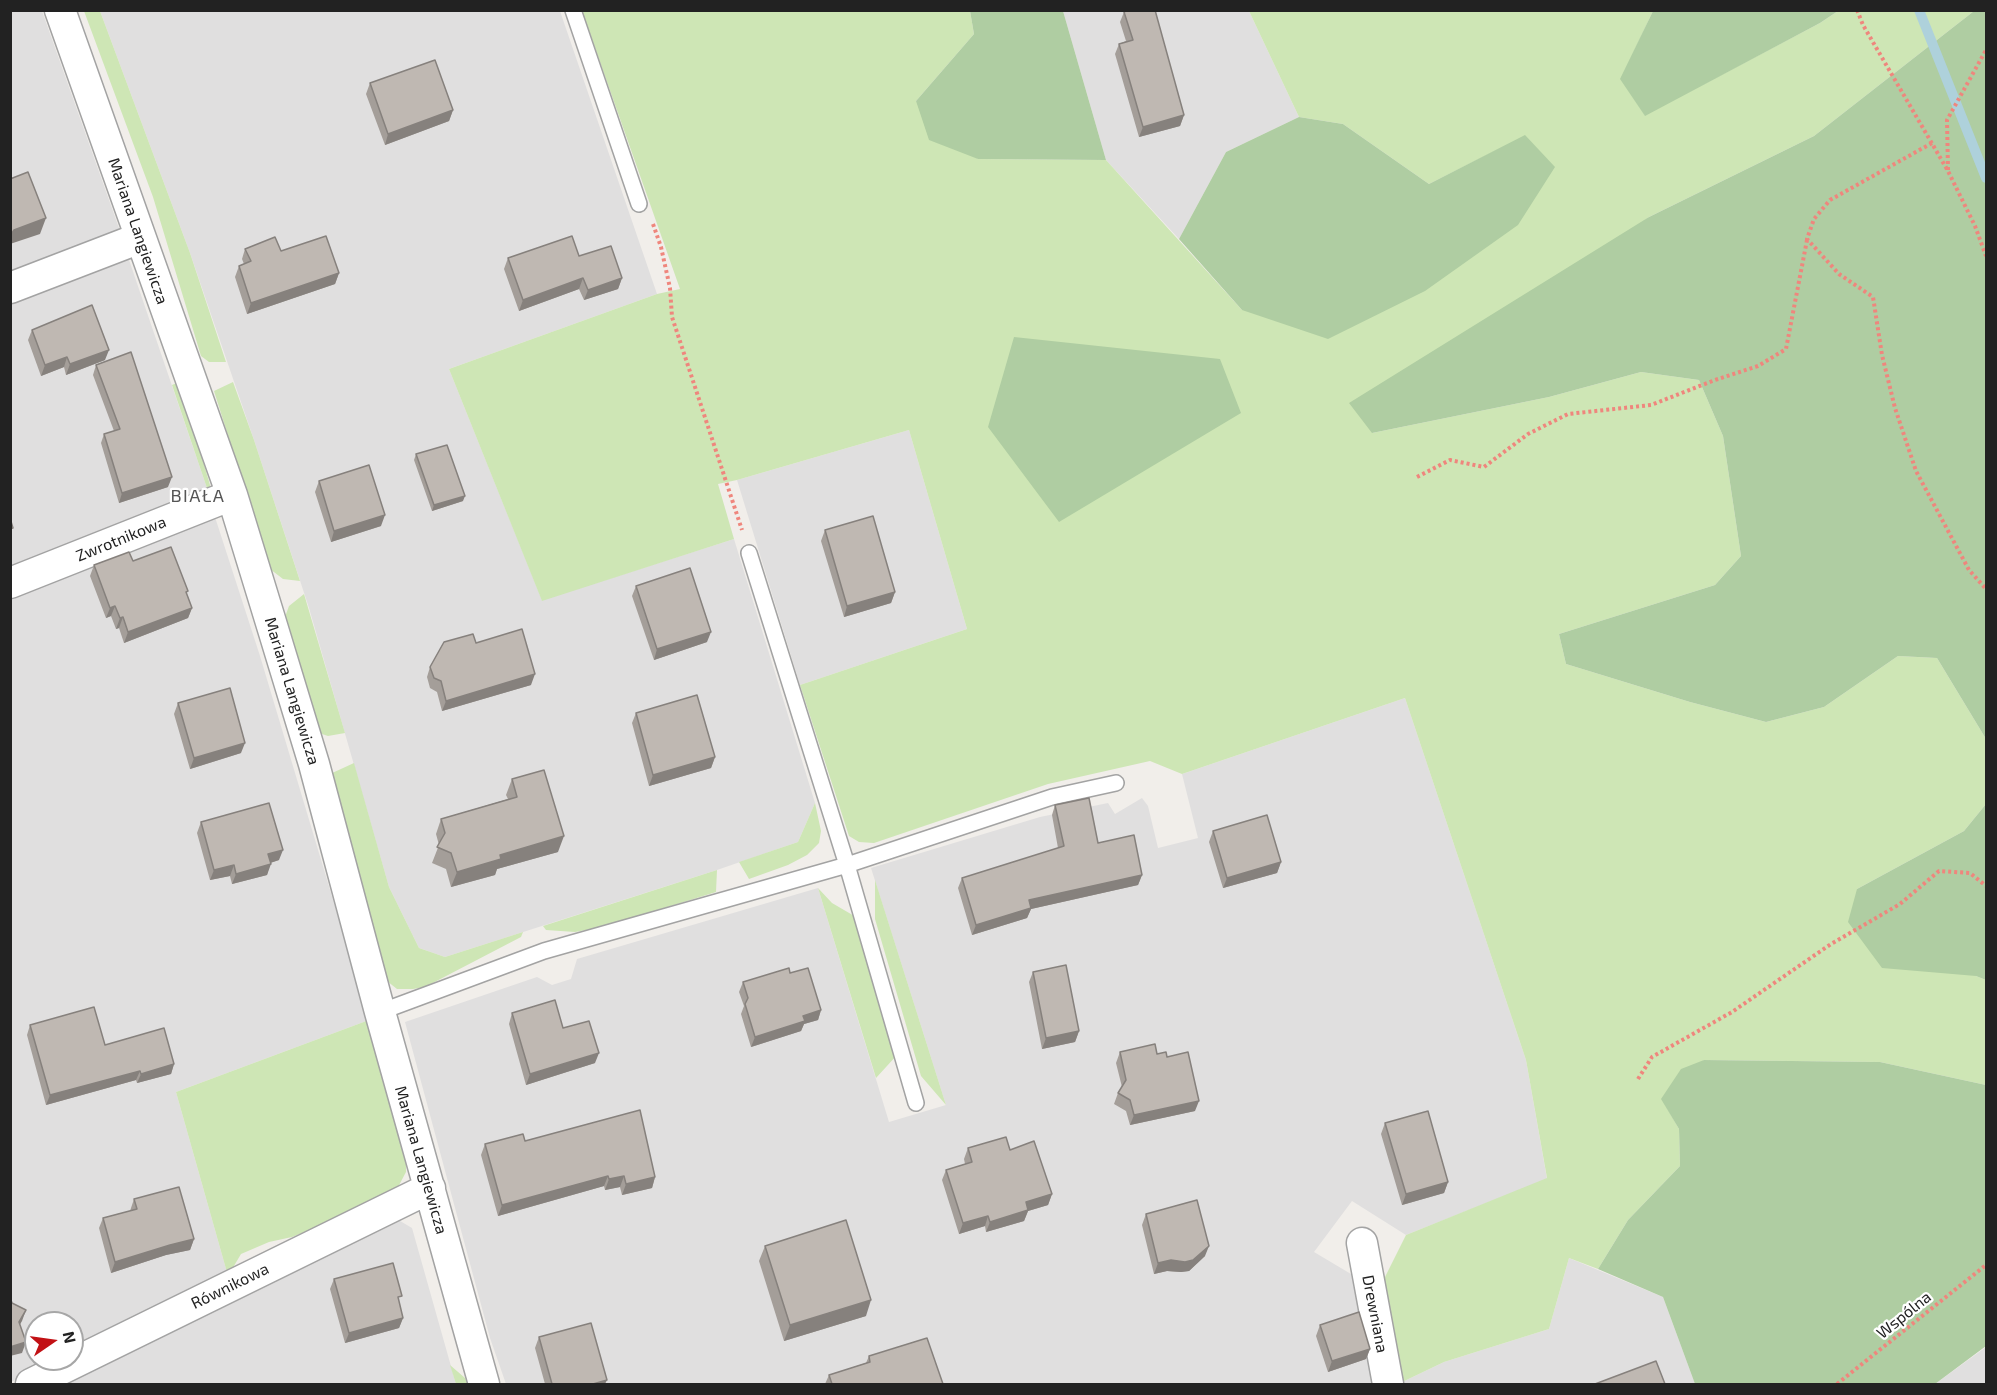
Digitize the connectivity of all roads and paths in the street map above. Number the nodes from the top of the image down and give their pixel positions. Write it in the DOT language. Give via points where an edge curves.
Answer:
graph roads {
  1 [pos="60,10"];
  2 [pos="573,10"];
  3 [pos="1857,10"];
  4 [pos="1986,50"];
  5 [pos="1932,143"];
  6 [pos="1948,171"];
  7 [pos="639,204"];
  8 [pos="140,238"];
  9 [pos="1807,239"];
  10 [pos="1986,256"];
  11 [pos="10,288"];
  12 [pos="1417,477"];
  13 [pos="232,495"];
  14 [pos="749,553"];
  15 [pos="10,583"];
  16 [pos="1986,589"];
  17 [pos="1116,783"];
  18 [pos="848,865"];
  19 [pos="1986,886"];
  20 [pos="380,1012"];
  21 [pos="1638,1079"];
  22 [pos="916,1103"];
  23 [pos="430,1188"];
  24 [pos="1362,1243"];
  25 [pos="1986,1265"];
  26 [pos="31,1384"];
  27 [pos="484,1384"];
  28 [pos="1388,1384"];
  29 [pos="1837,1384"];
  1 -- 8 [label="street, Mariana Langiewicza"];
  2 -- 7 [label="lane"];
  3 -- 5 [label="path"];
  4 -- 6 [label="path" via="1947,120"];
  5 -- 6 [label="path"];
  5 -- 9 [label="path" via="1830,200 1814,219"];
  6 -- 10 [label="path"];
  7 -- 14 [label="path" via="651,220 661,247 672,317"];
  8 -- 11 [label="street"];
  8 -- 13 [label="street, Mariana Langiewicza"];
  9 -- 12 [label="path" via="1786,349 1758,366 1651,405 1568,414 1528,434 1484,467 1450,460"];
  9 -- 16 [label="path" via="1839,274 1873,297 1894,408 1916,471 1969,570"];
  13 -- 15 [label="street, Zwrotnikowa"];
  13 -- 20 [label="street, Mariana Langiewicza" via="314,764"];
  14 -- 18 [label="lane"];
  17 -- 18 [label="lane" via="1052,797"];
  18 -- 20 [label="lane" via="544,951"];
  18 -- 22 [label="lane"];
  19 -- 21 [label="path" via="1970,873 1939,871 1900,904 1831,944 1732,1012 1653,1057"];
  20 -- 23 [label="street, Mariana Langiewicza"];
  23 -- 26 [label="street, Równikowa"];
  23 -- 27 [label="street, Mariana Langiewicza"];
  24 -- 28 [label="street, Drewniana"];
  25 -- 29 [label="path, Wspólna"];
}
